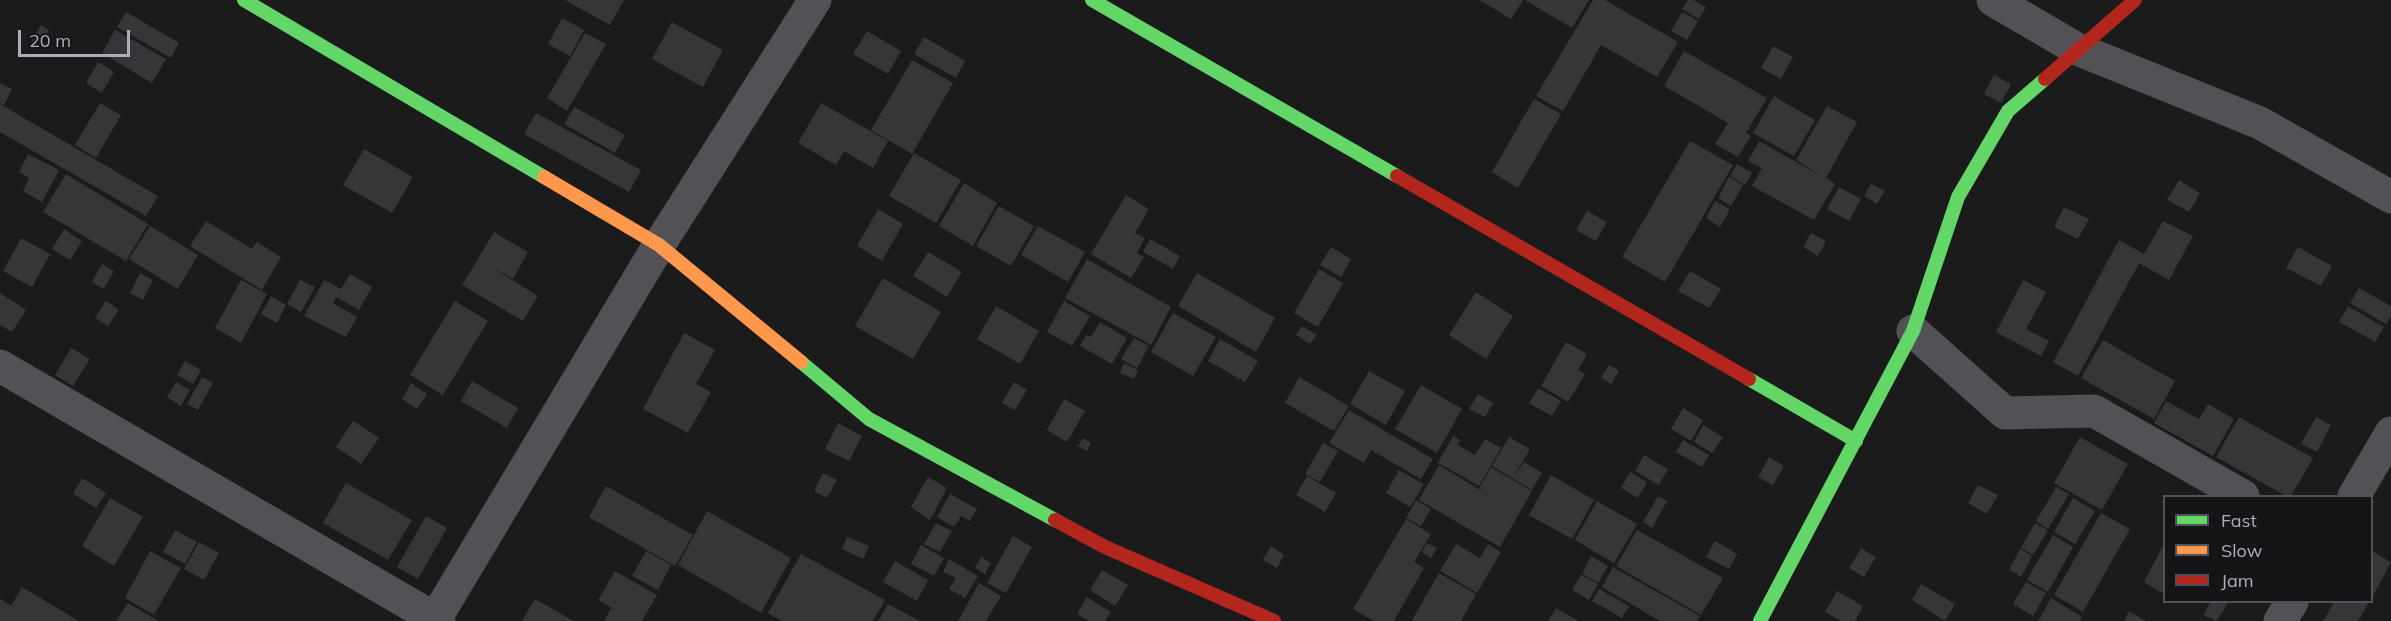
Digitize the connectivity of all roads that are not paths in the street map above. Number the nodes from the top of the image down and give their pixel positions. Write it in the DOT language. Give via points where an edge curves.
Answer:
graph roads {
  1 [pos="244,0"];
  2 [pos="815,0"];
  3 [pos="1092,0"];
  4 [pos="1993,0"];
  5 [pos="2135,0"];
  6 [pos="2077,49"];
  7 [pos="2391,197"];
  8 [pos="659,245"];
  9 [pos="1913,331"];
  10 [pos="0,366"];
  11 [pos="2391,433"];
  12 [pos="1856,441"];
  13 [pos="2241,495"];
  14 [pos="2355,495"];
  15 [pos="2291,603"];
  16 [pos="436,620"];
  17 [pos="1274,621"];
  18 [pos="1760,621"];
  19 [pos="2280,621"];
  1 -- 8 [label="street"];
  2 -- 8 [label="street"];
  3 -- 12 [label="street"];
  4 -- 6 [label="street"];
  5 -- 6 [label="street"];
  6 -- 7 [label="street" via="2260,123"];
  6 -- 9 [label="street" via="2008,111 2002,121 1958,197"];
  8 -- 16 [label="street"];
  8 -- 17 [label="street" via="869,419 1105,547"];
  9 -- 12 [label="street"];
  9 -- 13 [label="street" via="2005,413 2094,411"];
  10 -- 16 [label="street"];
  11 -- 14 [label="street"];
  12 -- 18 [label="street"];
  15 -- 19 [label="street"];
}
